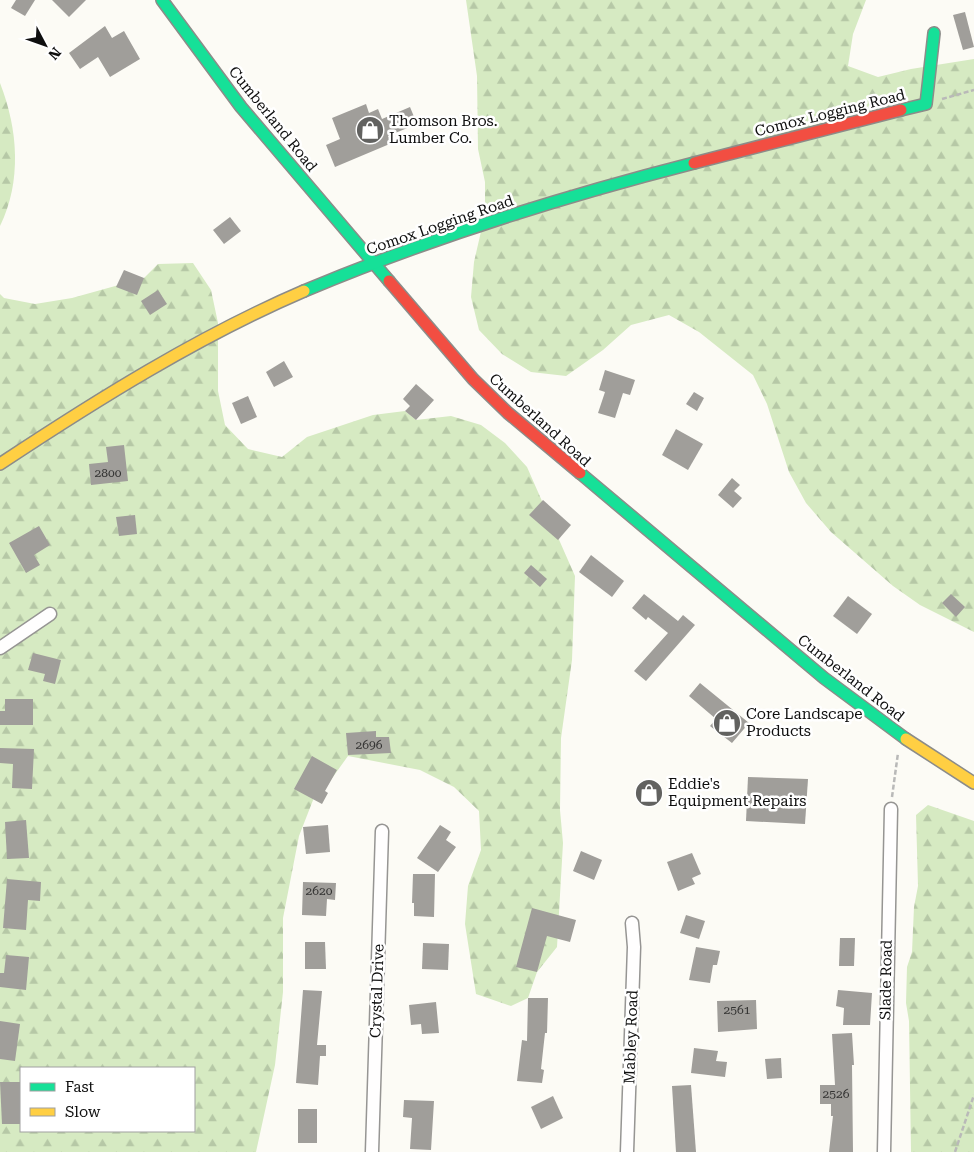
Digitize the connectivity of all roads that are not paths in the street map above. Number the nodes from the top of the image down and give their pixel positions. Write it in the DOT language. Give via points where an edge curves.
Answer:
graph roads {
  1 [pos="162,0"];
  2 [pos="934,33"];
  3 [pos="373,262"];
  4 [pos="0,464"];
  5 [pos="50,614"];
  6 [pos="0,648"];
  7 [pos="974,784"];
  8 [pos="891,809"];
  9 [pos="382,831"];
  10 [pos="632,923"];
  11 [pos="372,1152"];
  12 [pos="627,1152"];
  13 [pos="884,1152"];
  1 -- 3 [label="street, Cumberland Road" via="241,107"];
  2 -- 3 [label="street, Comox Logging Road" via="926,104 593,189"];
  3 -- 4 [label="street, Comox Logging Road" via="258,312 79,411"];
  3 -- 7 [label="street, Cumberland Road" via="473,379 514,419 824,678"];
  5 -- 6 [label="street"];
  8 -- 13 [label="street, Slade Road"];
  9 -- 11 [label="street, Crystal Drive"];
  10 -- 12 [label="street, Mabley Road" via="634,947"];
}
